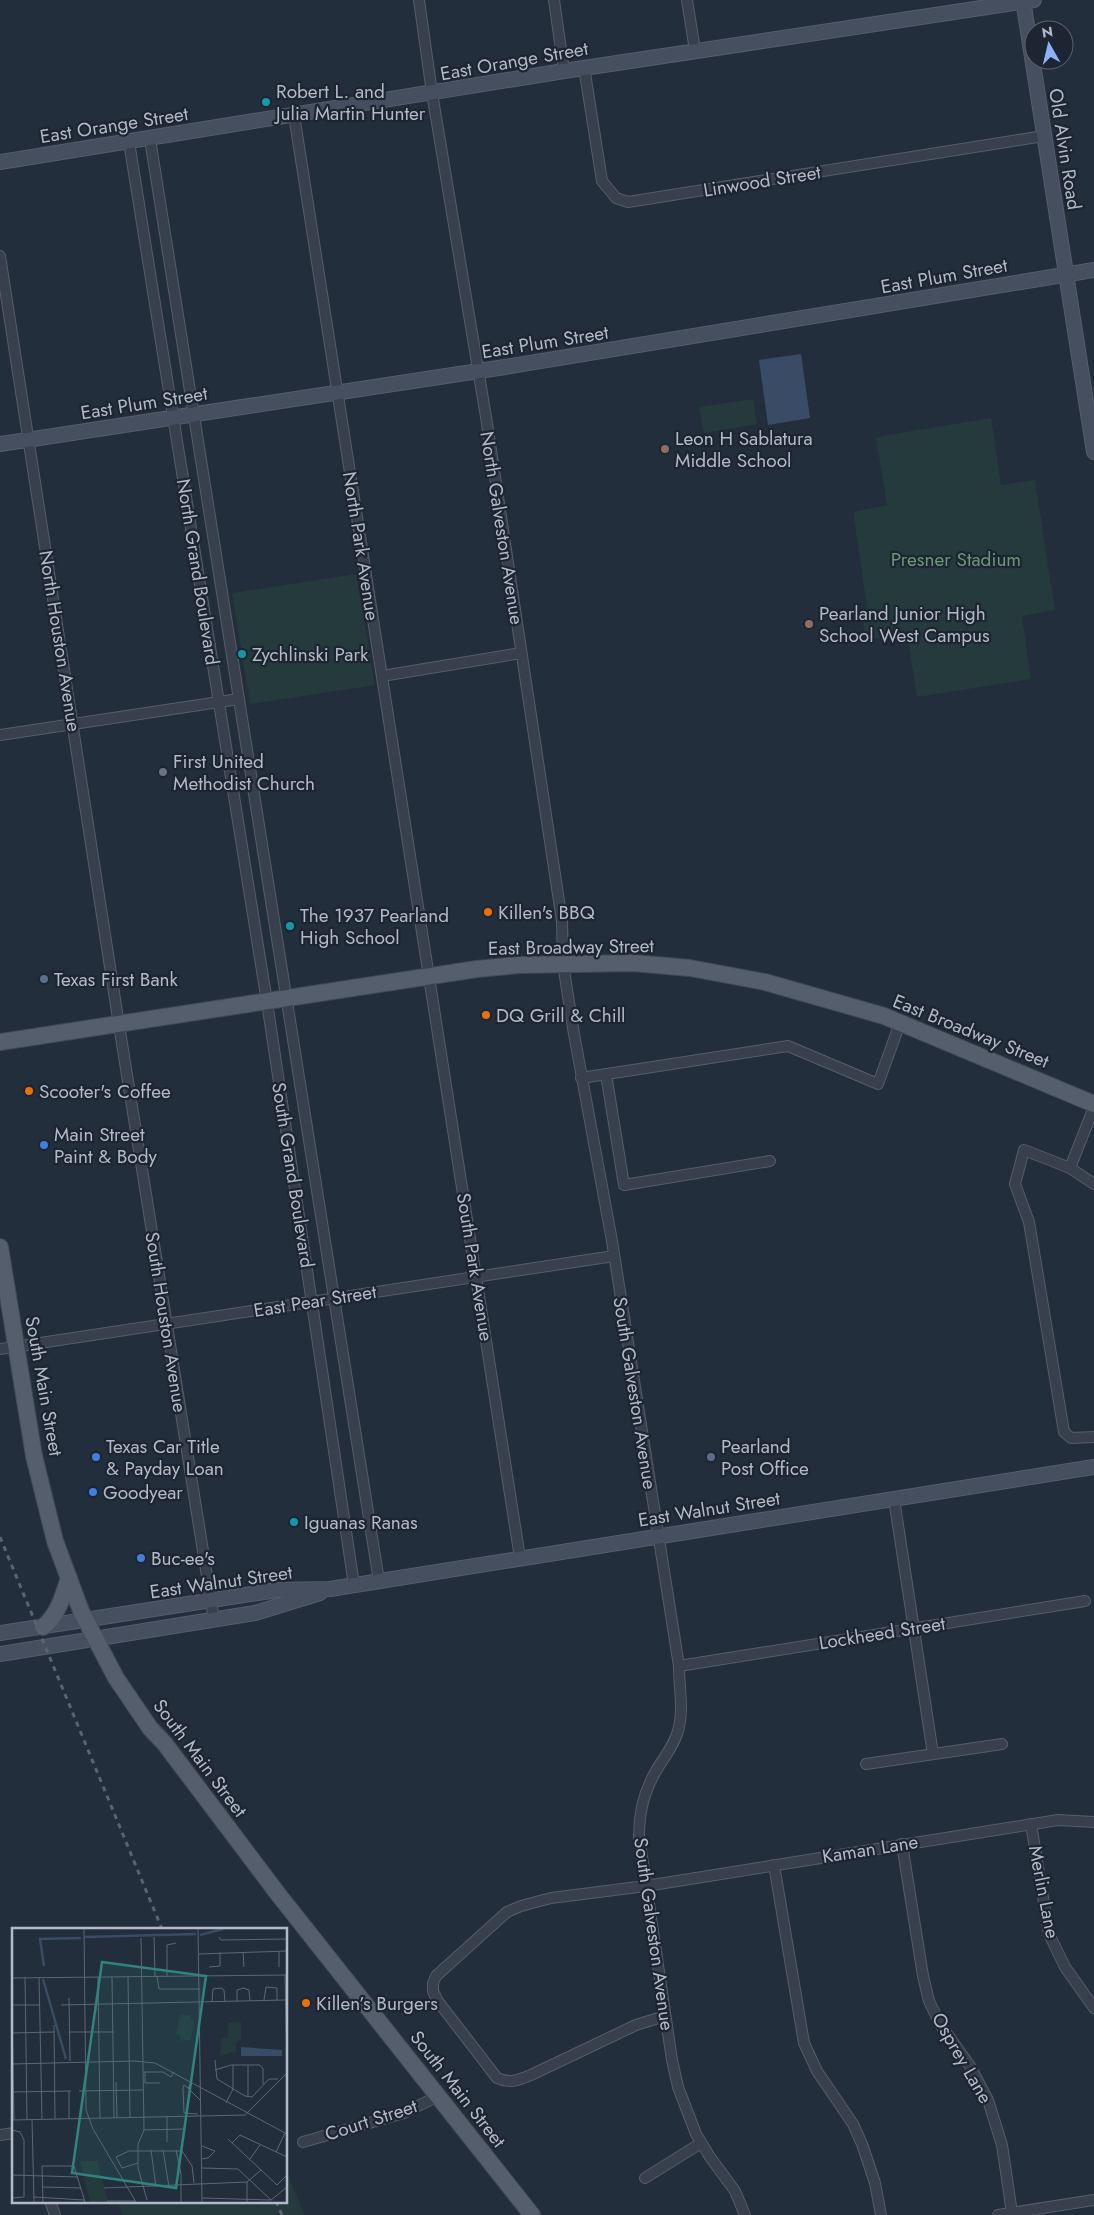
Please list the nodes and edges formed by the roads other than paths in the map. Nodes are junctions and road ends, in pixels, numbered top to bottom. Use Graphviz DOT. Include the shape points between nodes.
graph roads {
  1 [pos="419,0"];
  2 [pos="554,0"];
  3 [pos="687,0"];
  4 [pos="1027,1"];
  5 [pos="695,50"];
  6 [pos="584,67"];
  7 [pos="564,71"];
  8 [pos="432,93"];
  9 [pos="294,115"];
  10 [pos="1044,136"];
  11 [pos="150,138"];
  12 [pos="129,142"];
  13 [pos="0,162"];
  14 [pos="0,256"];
  15 [pos="1094,270"];
  16 [pos="1066,274"];
  17 [pos="477,372"];
  18 [pos="336,393"];
  19 [pos="194,414"];
  20 [pos="173,417"];
  21 [pos="28,439"];
  22 [pos="0,444"];
  23 [pos="1094,452"];
  24 [pos="522,653"];
  25 [pos="382,676"];
  26 [pos="239,699"];
  27 [pos="219,702"];
  28 [pos="73,724"];
  29 [pos="0,736"];
  30 [pos="563,964"];
  31 [pos="429,976"];
  32 [pos="287,999"];
  33 [pos="267,1002"];
  34 [pos="900,1023"];
  35 [pos="119,1025"];
  36 [pos="0,1042"];
  37 [pos="606,1074"];
  38 [pos="581,1078"];
  39 [pos="1094,1106"];
  40 [pos="770,1161"];
  41 [pos="1070,1168"];
  42 [pos="1094,1184"];
  43 [pos="0,1247"];
  44 [pos="614,1256"];
  45 [pos="476,1276"];
  46 [pos="334,1298"];
  47 [pos="312,1302"];
  48 [pos="166,1324"];
  49 [pos="8,1348"];
  50 [pos="1094,1437"];
  51 [pos="1094,1467"];
  52 [pos="894,1499"];
  53 [pos="658,1538"];
  54 [pos="520,1558"];
  55 [pos="69,1578"];
  56 [pos="380,1581"];
  57 [pos="354,1585"];
  58 [pos="330,1589"];
  59 [pos="211,1600"];
  60 [pos="1085,1601"];
  61 [pos="87,1620"];
  62 [pos="214,1620"];
  63 [pos="43,1626"];
  64 [pos="914,1628"];
  65 [pos="0,1633"];
  66 [pos="97,1639"];
  67 [pos="0,1654"];
  68 [pos="679,1666"];
  69 [pos="1002,1744"];
  70 [pos="933,1754"];
  71 [pos="866,1764"];
  72 [pos="1094,1822"];
  73 [pos="1031,1824"];
  74 [pos="902,1844"];
  75 [pos="774,1865"];
  76 [pos="646,1886"];
  77 [pos="1094,2008"];
  78 [pos="665,2016"];
  79 [pos="438,2096"];
  80 [pos="303,2142"];
  81 [pos="701,2143"];
  82 [pos="645,2178"];
  83 [pos="1094,2200"];
  84 [pos="50,2202"];
  85 [pos="1012,2213"];
  86 [pos="55,2215"];
  87 [pos="532,2215"];
  88 [pos="745,2215"];
  89 [pos="881,2215"];
  90 [pos="998,2215"];
  1 -- 8 [label="street, North Galveston Avenue"];
  2 -- 7 [label="street"];
  3 -- 5 [label="street"];
  4 -- 5 [label="street, East Orange Street"];
  4 -- 10 [label="street, Old Alvin Road"];
  5 -- 6 [label="street, East Orange Street"];
  6 -- 7 [label="street, East Orange Street"];
  6 -- 10 [label="street, Linwood Street" via="602,181 616,198 628,202"];
  7 -- 8 [label="street, East Orange Street"];
  8 -- 9 [label="street, East Orange Street"];
  8 -- 17 [label="street, North Galveston Avenue"];
  9 -- 11 [label="street, East Orange Street"];
  9 -- 18 [label="street, North Park Avenue"];
  10 -- 16 [label="street, Old Alvin Road"];
  11 -- 12 [label="street, East Orange Street"];
  11 -- 19 [label="street, North Grand Boulevard"];
  12 -- 13 [label="street, East Orange Street"];
  12 -- 20 [label="street, North Grand Boulevard"];
  14 -- 21 [label="street, North Houston Avenue"];
  15 -- 16 [label="street, East Plum Street"];
  16 -- 17 [label="street, East Plum Street"];
  16 -- 23 [label="street, Old Alvin Road"];
  17 -- 18 [label="street, East Plum Street"];
  17 -- 24 [label="street, North Galveston Avenue"];
  18 -- 19 [label="street, East Plum Street"];
  18 -- 25 [label="street, North Park Avenue"];
  19 -- 20 [label="street, East Plum Street"];
  19 -- 26 [label="street, North Grand Boulevard"];
  20 -- 21 [label="street, East Plum Street"];
  20 -- 27 [label="street, North Grand Boulevard"];
  21 -- 22 [label="street, East Plum Street"];
  21 -- 28 [label="street, North Houston Avenue"];
  24 -- 25 [label="street"];
  24 -- 30 [label="street, North Galveston Avenue" via="562,921"];
  25 -- 31 [label="street, North Park Avenue"];
  26 -- 27 [label="street"];
  26 -- 32 [label="street, North Grand Boulevard"];
  27 -- 28 [label="street"];
  27 -- 33 [label="street, North Grand Boulevard"];
  28 -- 29 [label="street"];
  28 -- 35 [label="street, North Houston Avenue"];
  30 -- 31 [label="main road, East Broadway Street" via="506,966"];
  30 -- 34 [label="main road, East Broadway Street" via="633,963 690,968 806,994"];
  30 -- 38 [label="street, South Galveston Avenue"];
  31 -- 32 [label="main road, East Broadway Street"];
  31 -- 45 [label="street, South Park Avenue"];
  32 -- 33 [label="main road, East Broadway Street"];
  32 -- 46 [label="street, South Grand Boulevard"];
  33 -- 35 [label="main road, East Broadway Street"];
  33 -- 47 [label="street, South Grand Boulevard"];
  34 -- 37 [label="street" via="878,1084 788,1046"];
  34 -- 39 [label="main road, East Broadway Street"];
  35 -- 36 [label="main road, East Broadway Street"];
  35 -- 48 [label="street, South Houston Avenue"];
  37 -- 38 [label="street"];
  37 -- 40 [label="street" via="624,1185"];
  38 -- 44 [label="street, South Galveston Avenue"];
  39 -- 41 [label="street"];
  41 -- 42 [label="street"];
  41 -- 50 [label="street" via="1024,1150 1016,1184 1029,1222 1064,1432 1071,1438"];
  43 -- 49 [label="main road, South Main Street"];
  44 -- 45 [label="street, East Pear Street"];
  44 -- 53 [label="street, South Galveston Avenue"];
  45 -- 46 [label="street, East Pear Street"];
  45 -- 54 [label="street, South Park Avenue"];
  46 -- 47 [label="street, East Pear Street"];
  46 -- 56 [label="street, South Grand Boulevard"];
  47 -- 48 [label="street, East Pear Street"];
  47 -- 57 [label="street, South Grand Boulevard"];
  48 -- 49 [label="street, East Pear Street"];
  48 -- 59 [label="street, South Houston Avenue"];
  49 -- 55 [label="main road, South Main Street" via="55,1541"];
  51 -- 52 [label="street, East Walnut Street"];
  52 -- 53 [label="street, East Walnut Street"];
  52 -- 64 [label="street"];
  53 -- 54 [label="street, East Walnut Street"];
  53 -- 68 [label="street, South Galveston Avenue"];
  54 -- 56 [label="street, East Walnut Street"];
  55 -- 61 [label="main road, South Main Street"];
  55 -- 63 [label="main road" via="58,1610"];
  56 -- 57 [label="street, East Walnut Street"];
  57 -- 58 [label="street, East Walnut Street"];
  58 -- 59 [label="street, East Walnut Street" via="277,1590"];
  58 -- 62 [label="street, East Walnut Street" via="255,1613"];
  59 -- 61 [label="street, East Walnut Street"];
  59 -- 62 [label="street, South Houston Avenue"];
  60 -- 64 [label="street, Lockheed Street"];
  61 -- 63 [label="street, East Walnut Street"];
  61 -- 66 [label="main road, South Main Street"];
  62 -- 66 [label="street, East Walnut Street"];
  63 -- 65 [label="street, East Walnut Street"];
  64 -- 68 [label="street, Lockheed Street"];
  64 -- 70 [label="street"];
  66 -- 67 [label="street, East Walnut Street"];
  66 -- 79 [label="main road, South Main Street" via="116,1678 150,1728"];
  68 -- 76 [label="street, South Galveston Avenue" via="681,1705 678,1732 650,1782 641,1808 639,1836"];
  69 -- 70 [label="street"];
  70 -- 71 [label="street"];
  72 -- 73 [label="street, Kaman Lane" via="1071,1820"];
  73 -- 74 [label="street, Kaman Lane"];
  73 -- 77 [label="street, Merlin Lane" via="1051,1939 1065,1967"];
  74 -- 75 [label="street, Kaman Lane"];
  74 -- 85 [label="street, Osprey Lane" via="929,2001 988,2100 1002,2145"];
  75 -- 76 [label="street, Kaman Lane"];
  75 -- 89 [label="street" via="804,2043 817,2071 853,2124 862,2144"];
  76 -- 78 [label="street, South Galveston Avenue"];
  76 -- 78 [label="street, Kaman Lane" via="552,1898 507,1912 436,1976 433,1991 497,2078 507,2082 531,2075 636,2025"];
  78 -- 81 [label="street, South Galveston Avenue" via="678,2087"];
  79 -- 80 [label="street, Court Street" via="404,2113"];
  79 -- 87 [label="main road, South Main Street"];
  81 -- 82 [label="street"];
  81 -- 88 [label="street, South Galveston Avenue" via="731,2185"];
  83 -- 85 [label="street"];
  84 -- 86 [label="street"];
  85 -- 90 [label="street"];
}
